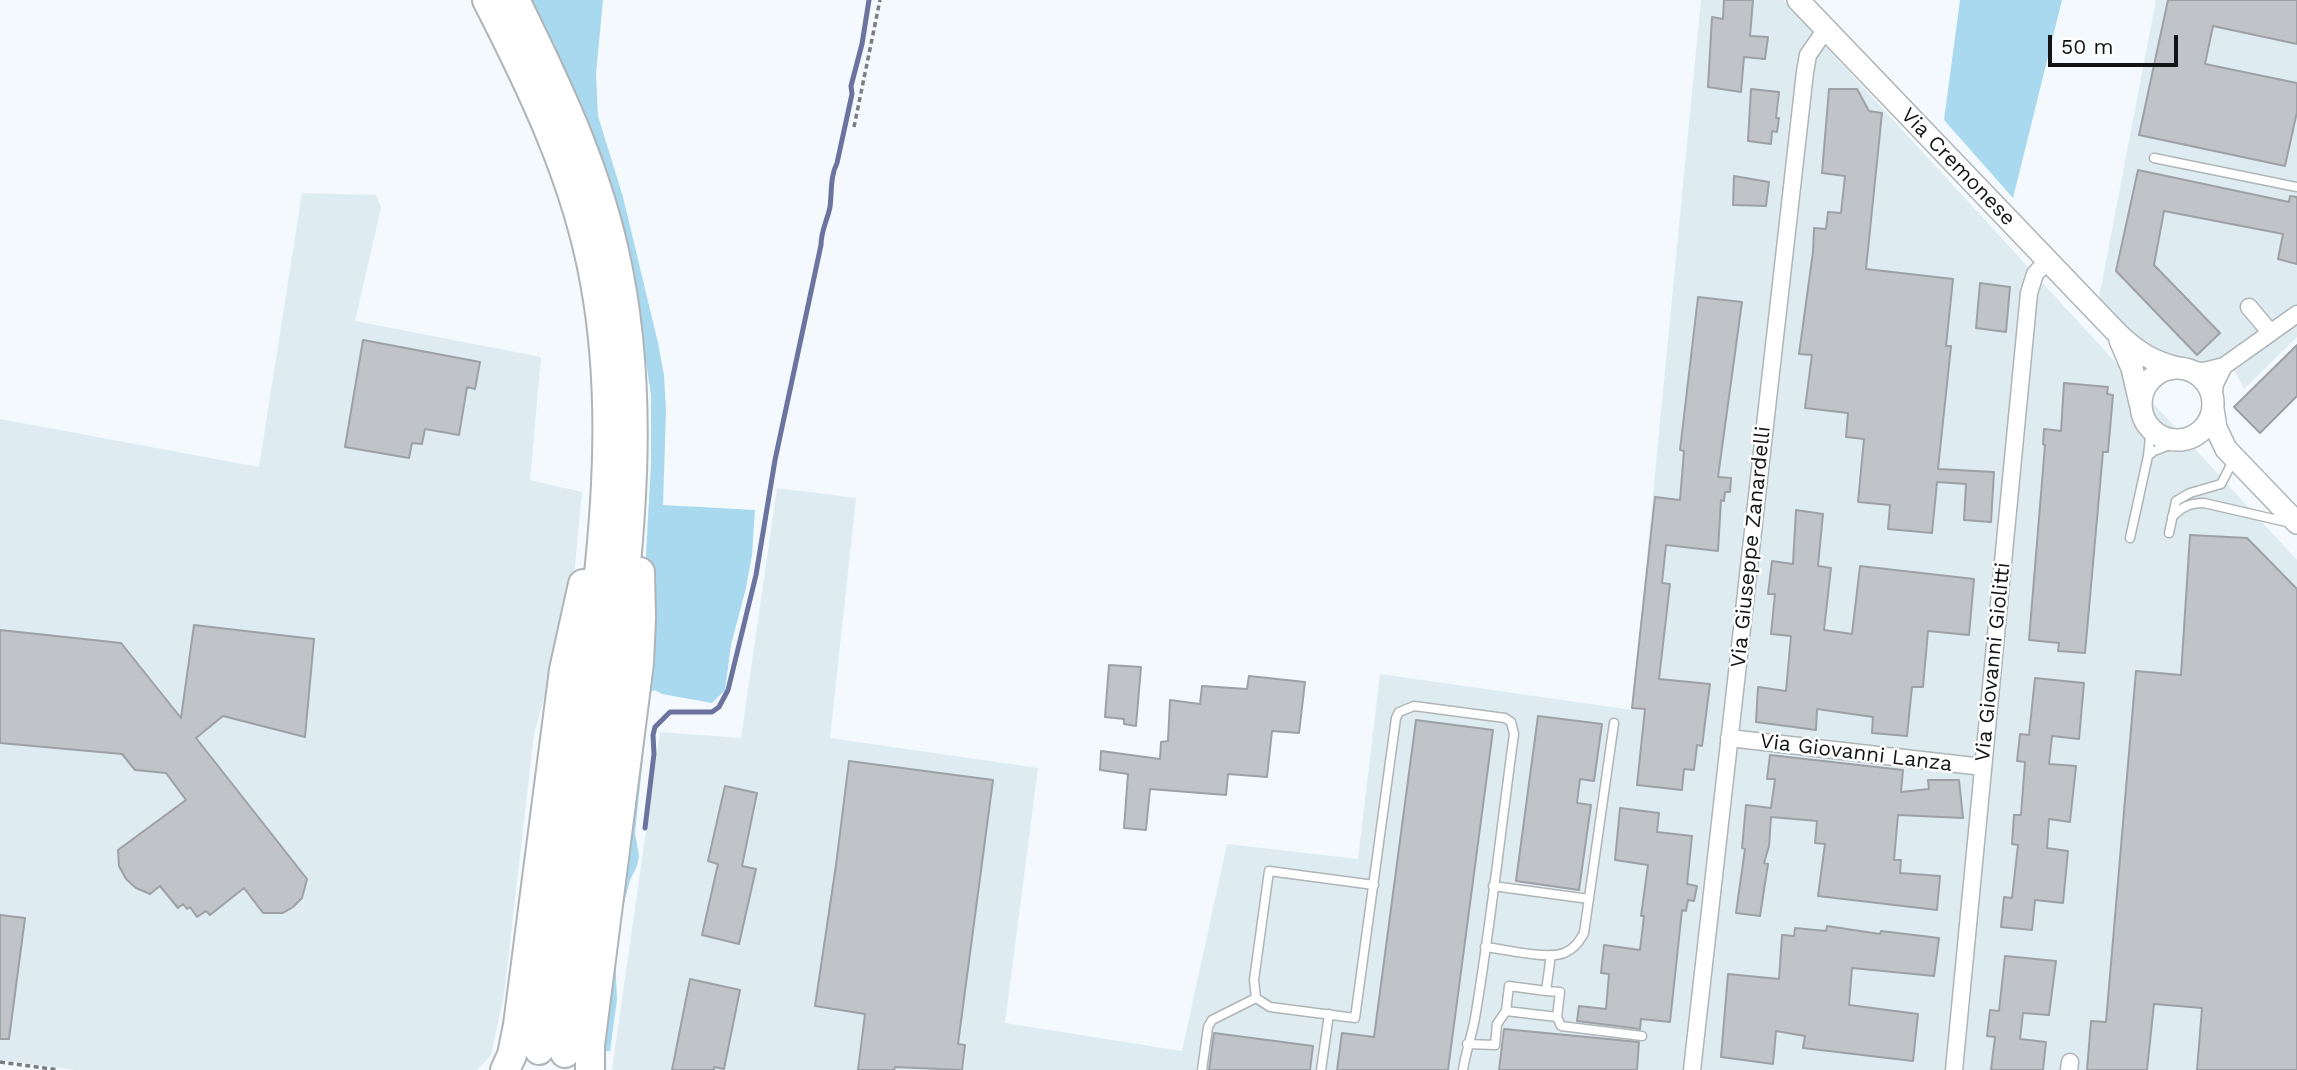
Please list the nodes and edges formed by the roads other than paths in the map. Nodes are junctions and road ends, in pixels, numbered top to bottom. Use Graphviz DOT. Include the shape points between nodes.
graph roads {
  1 [pos="487,0"];
  2 [pos="514,0"];
  3 [pos="1798,0"];
  4 [pos="1826,29"];
  5 [pos="2154,158"];
  6 [pos="2297,187"];
  7 [pos="2048,260"];
  8 [pos="598,299"];
  9 [pos="2249,307"];
  10 [pos="2297,314"];
  11 [pos="2270,332"];
  12 [pos="2119,335"];
  13 [pos="629,337"];
  14 [pos="2224,366"];
  15 [pos="2184,369"];
  16 [pos="2213,403"];
  17 [pos="2140,405"];
  18 [pos="2148,427"];
  19 [pos="2180,440"];
  20 [pos="2230,454"];
  21 [pos="2148,456"];
  22 [pos="2172,517"];
  23 [pos="2297,523"];
  24 [pos="2169,533"];
  25 [pos="2130,538"];
  26 [pos="1614,723"];
  27 [pos="1729,738"];
  28 [pos="1983,767"];
  29 [pos="1374,885"];
  30 [pos="1493,886"];
  31 [pos="1589,899"];
  32 [pos="1485,947"];
  33 [pos="1551,955"];
  34 [pos="1546,991"];
  35 [pos="1256,998"];
  36 [pos="1506,1011"];
  37 [pos="1329,1014"];
  38 [pos="1557,1017"];
  39 [pos="1642,1036"];
  40 [pos="1466,1044"];
  41 [pos="505,1070"];
  42 [pos="590,1070"];
  43 [pos="1202,1070"];
  44 [pos="1321,1070"];
  45 [pos="1463,1070"];
  46 [pos="1692,1070"];
  47 [pos="1954,1070"];
  1 -- 8 [label="highway" via="559,154 582,225"];
  2 -- 13 [label="highway" via="591,170 614,251"];
  3 -- 4 [label="main road, Via Cremonese"];
  4 -- 7 [label="main road, Via Cremonese"];
  4 -- 27 [label="street, Via Giuseppe Zanardelli" via="1808,55 1805,72"];
  5 -- 6 [label="lane"];
  7 -- 12 [label="main road, Via Cremonese"];
  7 -- 28 [label="street, Via Giovanni Giolitti" via="2035,274 2029,293"];
  8 -- 13 [label="highway" via="608,392 604,519 552,1051 616,657 631,511 634,417"];
  8 -- 41 [label="highway" via="599,440 594,519 564,670 518,1025"];
  9 -- 11 [label="street"];
  10 -- 11 [label="street"];
  11 -- 14 [label="street"];
  12 -- 15 [label="main road" via="2139,354"];
  12 -- 17 [label="main road"];
  13 -- 42 [label="highway" via="644,414 640,648"];
  14 -- 15 [label="street"];
  14 -- 16 [label="street"];
  15 -- 16 [label="main road" via="2201,376"];
  15 -- 17 [label="main road" via="2166,369 2147,382"];
  16 -- 19 [label="main road" via="2202,430"];
  16 -- 20 [label="main road" via="2216,428"];
  17 -- 18 [label="main road"];
  18 -- 19 [label="main road" via="2168,440"];
  18 -- 21 [label="lane"];
  19 -- 20 [label="main road" via="2205,443"];
  19 -- 21 [label="lane"];
  20 -- 22 [label="lane" via="2221,484 2176,501"];
  20 -- 23 [label="main road"];
  21 -- 25 [label="lane"];
  22 -- 23 [label="lane" via="2192,503 2204,503"];
  22 -- 24 [label="lane"];
  26 -- 31 [label="lane"];
  27 -- 28 [label="street, Via Giovanni Lanza"];
  27 -- 46 [label="street, Via Giuseppe Zanardelli"];
  28 -- 47 [label="street, Via Giovanni Giolitti"];
  29 -- 30 [label="lane" via="1396,718 1415,706 1505,719 1514,727"];
  29 -- 35 [label="lane" via="1269,872 1254,979"];
  29 -- 37 [label="lane" via="1355,1018"];
  30 -- 31 [label="lane"];
  30 -- 32 [label="lane"];
  31 -- 33 [label="lane" via="1584,933 1576,945"];
  32 -- 33 [label="lane"];
  32 -- 40 [label="lane"];
  33 -- 34 [label="lane"];
  34 -- 36 [label="lane" via="1509,986"];
  34 -- 38 [label="lane" via="1560,992"];
  35 -- 37 [label="lane" via="1270,1007"];
  35 -- 43 [label="lane" via="1212,1020"];
  36 -- 38 [label="lane"];
  36 -- 40 [label="lane" via="1497,1024 1495,1045"];
  37 -- 44 [label="lane"];
  38 -- 39 [label="lane" via="1561,1026"];
  40 -- 45 [label="lane"];
}
